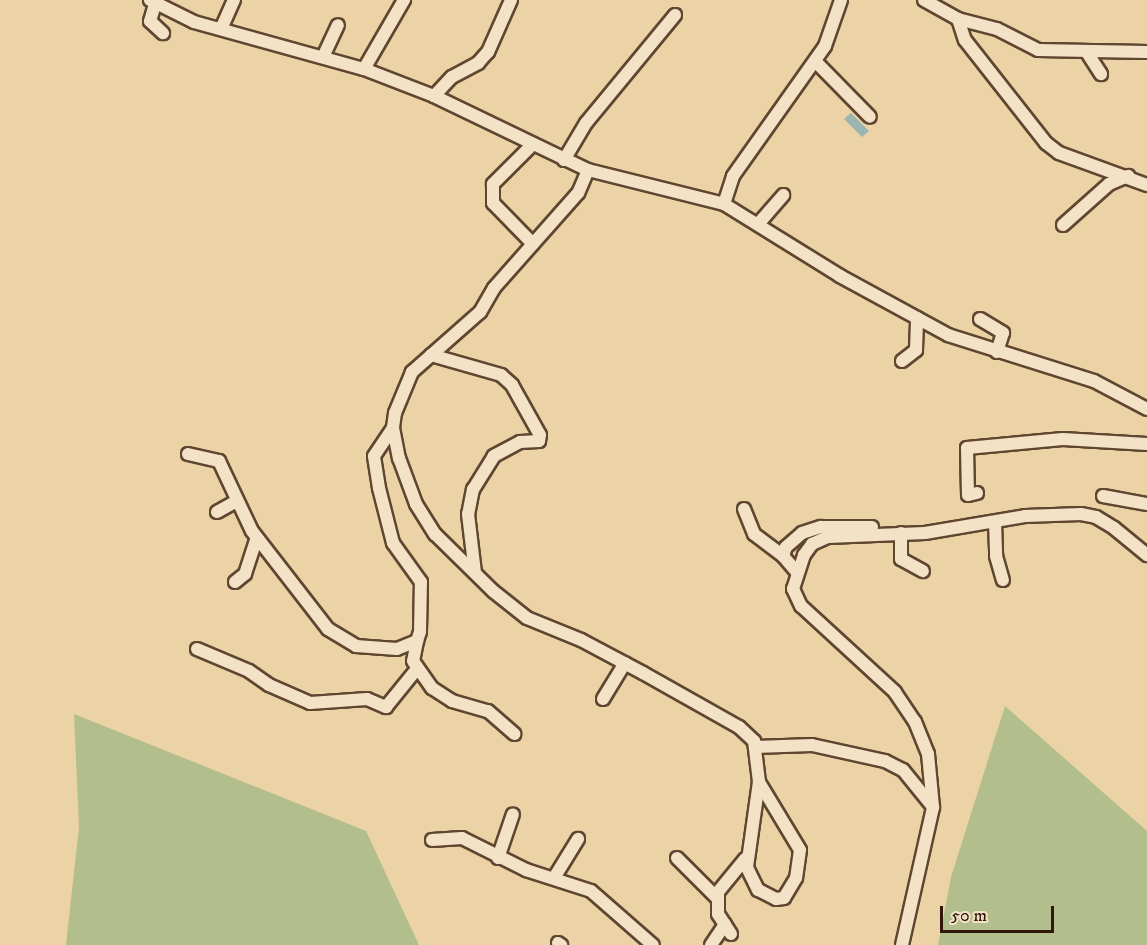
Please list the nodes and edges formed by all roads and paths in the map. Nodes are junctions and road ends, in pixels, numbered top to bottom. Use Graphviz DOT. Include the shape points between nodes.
graph roads {
  1 [pos="234,0"];
  2 [pos="404,0"];
  3 [pos="511,0"];
  4 [pos="841,0"];
  5 [pos="924,0"];
  6 [pos="159,3"];
  7 [pos="675,15"];
  8 [pos="958,19"];
  9 [pos="338,25"];
  10 [pos="221,29"];
  11 [pos="163,33"];
  12 [pos="1147,52"];
  13 [pos="1088,54"];
  14 [pos="323,57"];
  15 [pos="815,61"];
  16 [pos="364,69"];
  17 [pos="1101,74"];
  18 [pos="434,96"];
  19 [pos="870,117"];
  20 [pos="533,144"];
  21 [pos="564,160"];
  22 [pos="588,170"];
  23 [pos="1128,176"];
  24 [pos="1147,185"];
  25 [pos="783,195"];
  26 [pos="724,204"];
  27 [pos="759,223"];
  28 [pos="1063,225"];
  29 [pos="533,244"];
  30 [pos="917,318"];
  31 [pos="980,319"];
  32 [pos="997,352"];
  33 [pos="432,355"];
  34 [pos="902,361"];
  35 [pos="1147,409"];
  36 [pos="393,428"];
  37 [pos="1147,444"];
  38 [pos="188,454"];
  39 [pos="977,493"];
  40 [pos="1103,496"];
  41 [pos="235,502"];
  42 [pos="1147,504"];
  43 [pos="744,509"];
  44 [pos="217,512"];
  45 [pos="995,522"];
  46 [pos="901,533"];
  47 [pos="925,533"];
  48 [pos="257,538"];
  49 [pos="1147,555"];
  50 [pos="783,556"];
  51 [pos="796,571"];
  52 [pos="923,571"];
  53 [pos="475,573"];
  54 [pos="1003,580"];
  55 [pos="235,582"];
  56 [pos="417,641"];
  57 [pos="196,649"];
  58 [pos="624,663"];
  59 [pos="416,670"];
  60 [pos="603,699"];
  61 [pos="514,734"];
  62 [pos="755,747"];
  63 [pos="759,782"];
  64 [pos="933,807"];
  65 [pos="513,814"];
  66 [pos="578,839"];
  67 [pos="432,840"];
  68 [pos="498,858"];
  69 [pos="677,858"];
  70 [pos="745,859"];
  71 [pos="554,878"];
  72 [pos="717,898"];
  73 [pos="653,945"];
  74 [pos="711,945"];
  75 [pos="902,945"];
  1 -- 10 [label="street"];
  2 -- 16 [label="street"];
  3 -- 18 [label="street" via="488,52 478,63 452,77"];
  4 -- 15 [label="street"];
  5 -- 8 [label="street"];
  6 -- 10 [label="street"];
  6 -- 11 [label="street" via="150,21"];
  7 -- 21 [label="street" via="586,123"];
  8 -- 13 [label="street" via="997,29 1038,50"];
  8 -- 23 [label="street" via="965,40 1046,143 1059,153"];
  9 -- 14 [label="street"];
  10 -- 14 [label="street"];
  12 -- 13 [label="street"];
  13 -- 17 [label="street"];
  14 -- 16 [label="street"];
  15 -- 19 [label="street"];
  15 -- 26 [label="street" via="739,168"];
  16 -- 18 [label="street"];
  18 -- 20 [label="street"];
  20 -- 21 [label="street"];
  20 -- 29 [label="street" via="493,184 494,203"];
  21 -- 22 [label="street"];
  22 -- 26 [label="street"];
  22 -- 29 [label="street" via="578,193"];
  23 -- 24 [label="street"];
  23 -- 28 [label="street" via="1109,184"];
  25 -- 27 [label="street"];
  26 -- 27 [label="street"];
  27 -- 30 [label="street" via="840,276"];
  29 -- 33 [label="street" via="494,288 480,312"];
  30 -- 32 [label="street" via="948,335"];
  30 -- 34 [label="street" via="916,350"];
  31 -- 32 [label="street" via="1003,333"];
  32 -- 35 [label="street" via="1094,381"];
  33 -- 36 [label="street" via="412,372 400,393"];
  33 -- 53 [label="street" via="501,375 512,385 540,435 539,441 520,442 494,456 473,489 468,514"];
  36 -- 53 [label="street" via="416,504 452,554"];
  36 -- 56 [label="street" via="374,456 393,543 421,582"];
  37 -- 39 [label="street" via="1063,439 967,448 968,495"];
  38 -- 41 [label="street" via="219,461"];
  40 -- 42 [label="street"];
  41 -- 44 [label="street"];
  41 -- 48 [label="street"];
  43 -- 50 [label="street" via="754,534"];
  45 -- 47 [label="street"];
  45 -- 49 [label="street" via="1053,514 1096,517"];
  45 -- 54 [label="street" via="996,556"];
  46 -- 47 [label="street"];
  46 -- 51 [label="street" via="828,537 812,543"];
  46 -- 52 [label="street" via="901,559"];
  47 -- 50 [label="street" via="918,524 815,528 786,547"];
  48 -- 55 [label="street" via="245,574"];
  48 -- 56 [label="street" via="328,629 343,641 397,649"];
  50 -- 51 [label="street"];
  51 -- 64 [label="street" via="793,589 801,606 896,692 915,722 928,754"];
  53 -- 58 [label="street" via="527,618"];
  56 -- 59 [label="street" via="413,661"];
  57 -- 59 [label="street" via="310,703 367,699 386,707"];
  58 -- 60 [label="street"];
  58 -- 62 [label="street" via="739,727"];
  59 -- 61 [label="street" via="452,701 488,711"];
  62 -- 63 [label="street"];
  62 -- 64 [label="street" via="812,745 885,761 903,770"];
  63 -- 70 [label="street"];
  63 -- 70 [label="street" via="800,850 800,863 790,891 776,899 758,890"];
  64 -- 75 [label="street"];
  65 -- 68 [label="street"];
  66 -- 71 [label="street"];
  67 -- 68 [label="street" via="462,838"];
  68 -- 71 [label="street"];
  69 -- 72 [label="street"];
  70 -- 72 [label="street" via="723,883"];
  71 -- 73 [label="street" via="591,891"];
  72 -- 74 [label="street" via="718,914 728,929"];
}
